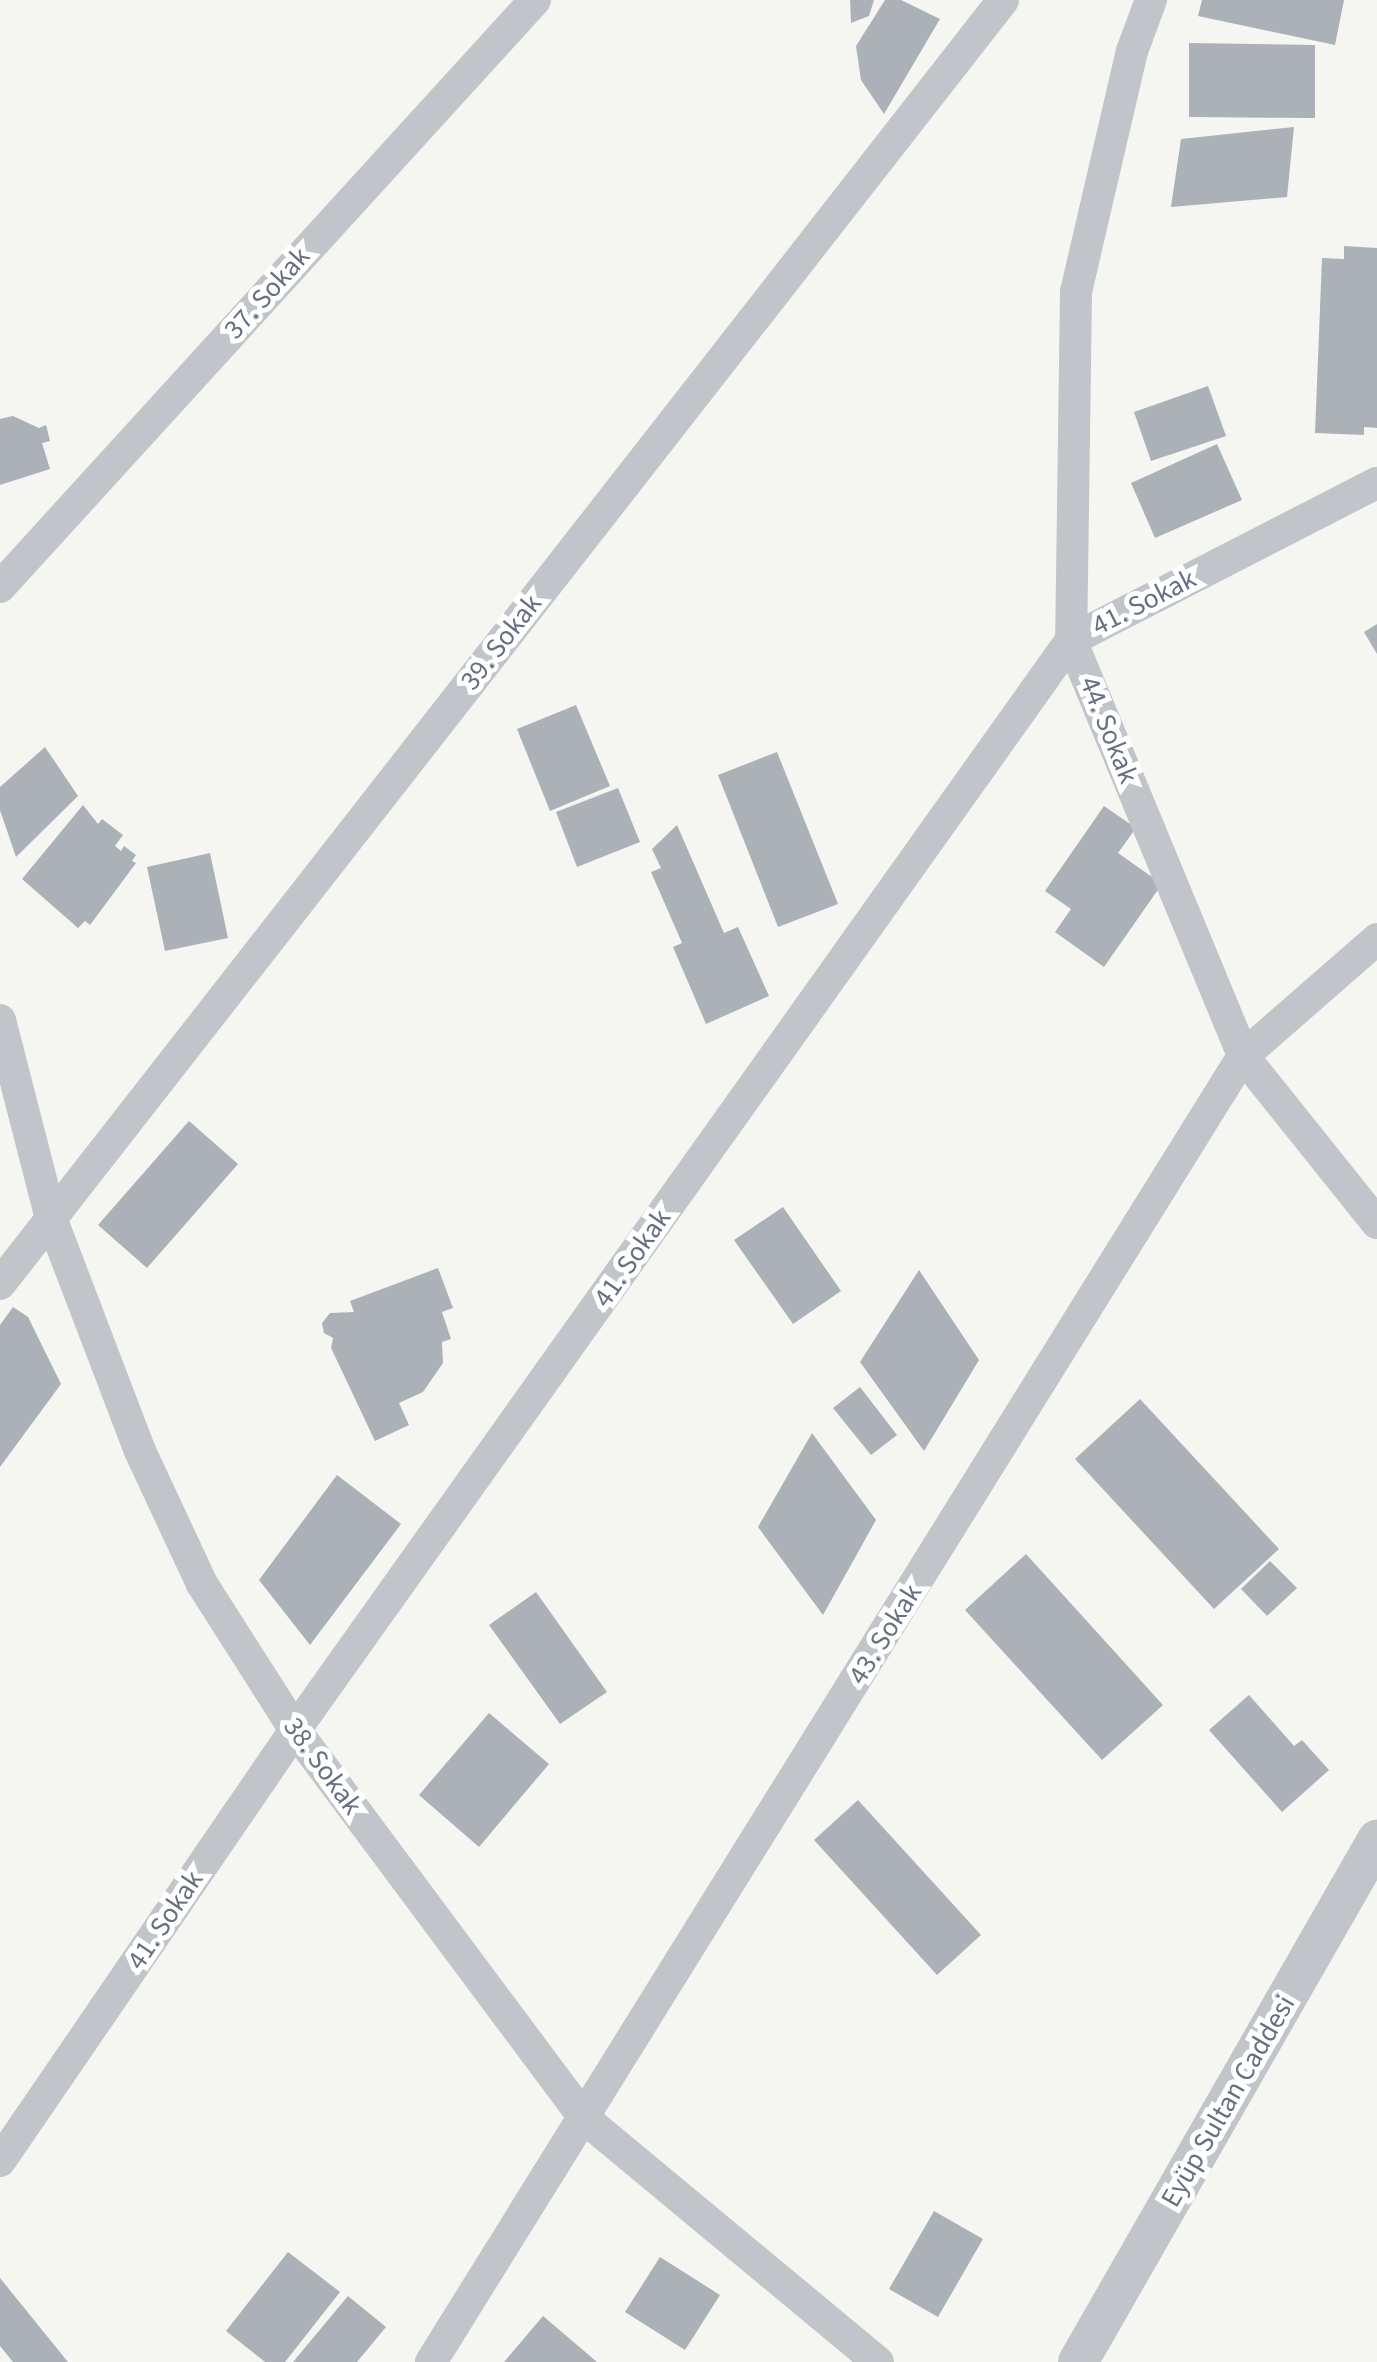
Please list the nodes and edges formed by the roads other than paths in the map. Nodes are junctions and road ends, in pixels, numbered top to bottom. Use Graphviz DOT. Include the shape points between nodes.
graph roads {
  1 [pos="535,0"];
  2 [pos="1003,0"];
  3 [pos="1151,0"];
  4 [pos="1377,482"];
  5 [pos="0,586"];
  6 [pos="1072,640"];
  7 [pos="1377,939"];
  8 [pos="0,1020"];
  9 [pos="1244,1056"];
  10 [pos="51,1218"];
  11 [pos="1377,1223"];
  12 [pos="0,1284"];
  13 [pos="295,1730"];
  14 [pos="1377,1840"];
  15 [pos="584,2118"];
  16 [pos="0,2161"];
  17 [pos="432,2362"];
  18 [pos="878,2362"];
  19 [pos="1078,2362"];
  1 -- 5 [label="street, 37. Sokak"];
  2 -- 10 [label="street, 39. Sokak"];
  3 -- 6 [label="street, 44. Sokak" via="1132,52 1076,292"];
  4 -- 6 [label="street, 41. Sokak"];
  6 -- 9 [label="street, 44. Sokak"];
  6 -- 13 [label="street, 41. Sokak"];
  7 -- 9 [label="street, 43. Sokak"];
  8 -- 10 [label="street, 38. Sokak"];
  9 -- 11 [label="street, 44. Sokak"];
  9 -- 15 [label="street, 43. Sokak"];
  10 -- 12 [label="street, 39. Sokak"];
  10 -- 13 [label="street, 38. Sokak" via="140,1452 202,1584"];
  13 -- 15 [label="street, 38. Sokak"];
  13 -- 16 [label="street, 41. Sokak"];
  14 -- 19 [label="street, Eyüp Sultan Caddesi"];
  15 -- 17 [label="street, 43. Sokak"];
  15 -- 18 [label="street, 38. Sokak"];
}
